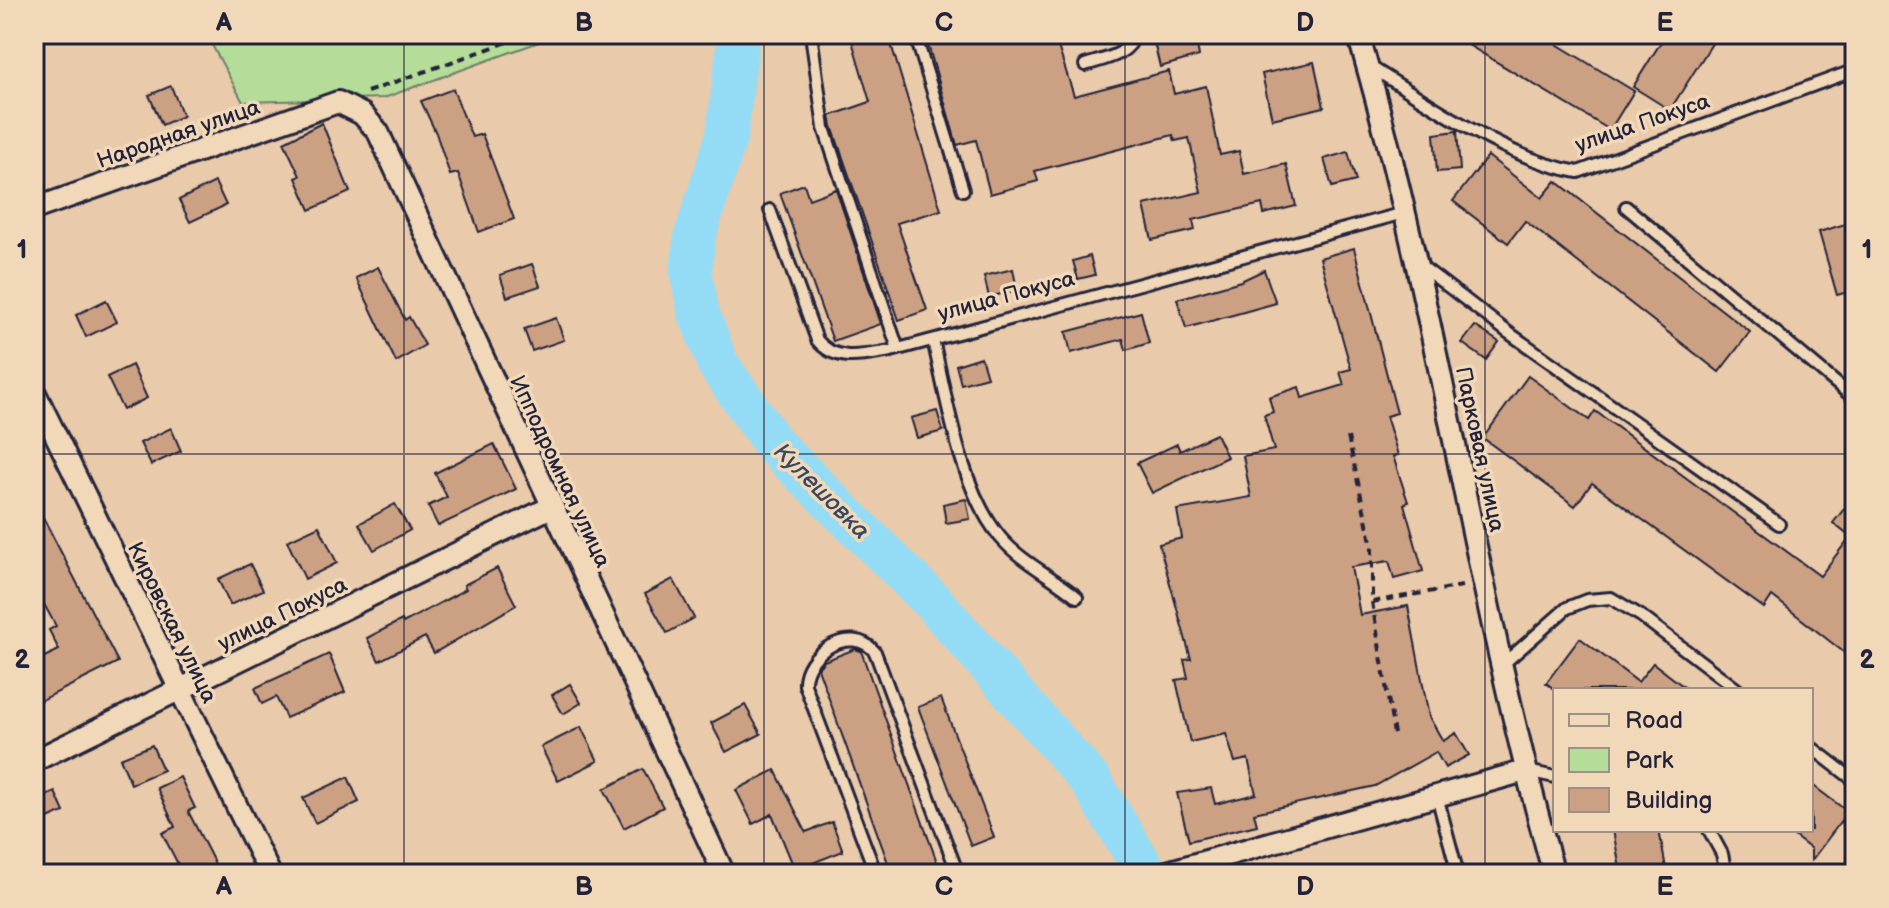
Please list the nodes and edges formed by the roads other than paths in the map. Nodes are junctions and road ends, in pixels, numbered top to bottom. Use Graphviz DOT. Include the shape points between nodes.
graph roads {
  1 [pos="811,34"];
  2 [pos="915,34"];
  3 [pos="1135,34"];
  4 [pos="1358,34"];
  5 [pos="1085,65"];
  6 [pos="1367,65"];
  7 [pos="1855,70"];
  8 [pos="338,102"];
  9 [pos="963,190"];
  10 [pos="1626,207"];
  11 [pos="34,209"];
  12 [pos="770,210"];
  13 [pos="1404,213"];
  14 [pos="1418,264"];
  15 [pos="933,340"];
  16 [pos="898,349"];
  17 [pos="34,391"];
  18 [pos="1855,399"];
  19 [pos="551,507"];
  20 [pos="1779,524"];
  21 [pos="1077,597"];
  22 [pos="1502,665"];
  23 [pos="1735,688"];
  24 [pos="180,690"];
  25 [pos="1813,749"];
  26 [pos="34,761"];
  27 [pos="1525,771"];
  28 [pos="1553,777"];
  29 [pos="1855,781"];
  30 [pos="1437,796"];
  31 [pos="1710,832"];
  32 [pos="270,874"];
  33 [pos="724,874"];
  34 [pos="876,874"];
  35 [pos="958,874"];
  36 [pos="1160,874"];
  37 [pos="1458,874"];
  38 [pos="1554,874"];
  39 [pos="1726,874"];
  1 -- 16 [label="lane" via="824,128"];
  2 -- 9 [label="lane"];
  3 -- 5 [label="lane" via="1122,52"];
  4 -- 6 [label="street, Парковая улица"];
  6 -- 7 [label="lane, улица Покуса" via="1462,124 1549,167 1578,172"];
  6 -- 13 [label="street, Парковая улица"];
  8 -- 11 [label="street, Народная улица"];
  8 -- 19 [label="street, Ипподромная улица" via="362,114 378,132"];
  10 -- 18 [label="lane"];
  12 -- 16 [label="lane, улица Покуса" via="817,340 826,351 847,357"];
  13 -- 14 [label="street, Парковая улица"];
  13 -- 15 [label="lane, улица Покуса"];
  14 -- 20 [label="lane"];
  14 -- 22 [label="street, Парковая улица"];
  15 -- 16 [label="lane, улица Покуса"];
  15 -- 21 [label="lane" via="968,474 985,517 1001,539"];
  17 -- 24 [label="street, Кировская улица"];
  19 -- 24 [label="street, улица Покуса"];
  19 -- 33 [label="street, Ипподромная улица"];
  22 -- 23 [label="lane" via="1567,608 1611,598"];
  22 -- 27 [label="street, Парковая улица"];
  24 -- 26 [label="street, улица Покуса"];
  24 -- 32 [label="street, Кировская улица"];
  25 -- 29 [label="lane"];
  27 -- 28 [label="lane"];
  27 -- 30 [label="street"];
  27 -- 38 [label="street, Парковая улица"];
  30 -- 36 [label="street"];
  30 -- 37 [label="lane"];
  31 -- 39 [label="lane"];
  34 -- 35 [label="lane" via="805,685 804,672 811,660 838,643 857,642 875,652"];
}
